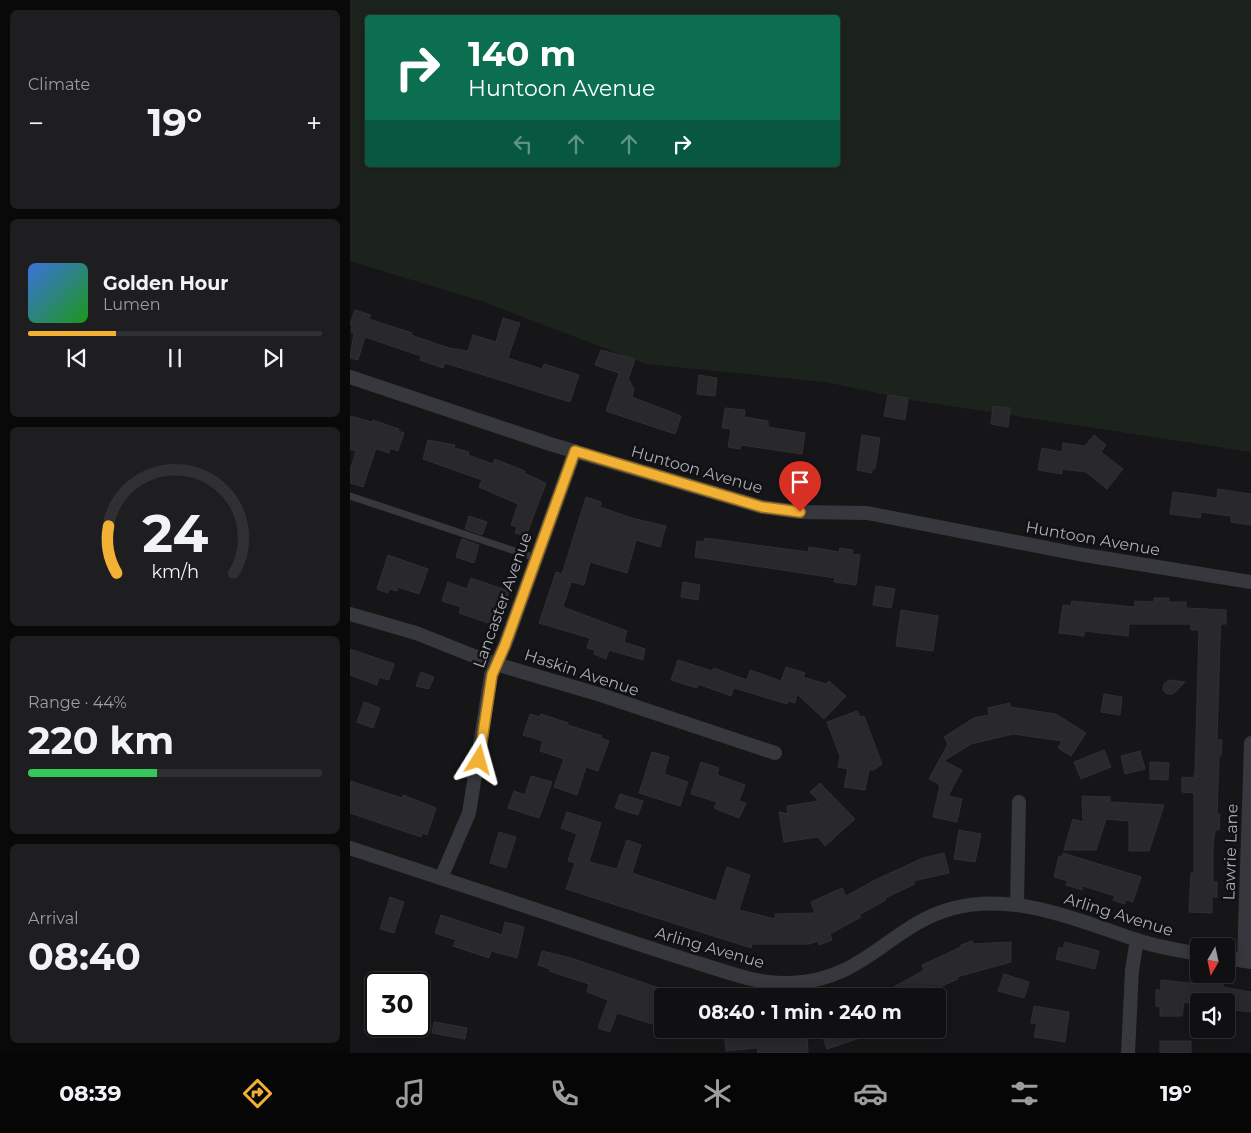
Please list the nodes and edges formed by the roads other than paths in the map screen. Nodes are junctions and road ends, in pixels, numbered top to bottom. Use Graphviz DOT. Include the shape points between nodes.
graph roads {
  1 [pos="350,377"];
  2 [pos="575,451"];
  3 [pos="350,496"];
  4 [pos="536,558"];
  5 [pos="1251,582"];
  6 [pos="350,614"];
  7 [pos="497,664"];
  8 [pos="1251,743"];
  9 [pos="775,754"];
  10 [pos="1019,802"];
  11 [pos="350,848"];
  12 [pos="441,878"];
  13 [pos="1018,905"];
  14 [pos="1137,940"];
  15 [pos="1190,952"];
  16 [pos="1247,962"];
  17 [pos="1128,1053"];
  1 -- 2 [label="street, Huntoon Avenue"];
  2 -- 4 [label="street, Lancaster Avenue"];
  2 -- 5 [label="street, Huntoon Avenue" via="780,510 867,513 1078,554"];
  3 -- 4 [label="lane"];
  4 -- 7 [label="street, Lancaster Avenue"];
  6 -- 7 [label="street, Haskin Avenue" via="416,633"];
  7 -- 9 [label="street, Haskin Avenue" via="601,695"];
  7 -- 12 [label="street, Lancaster Avenue" via="492,675 468,813"];
  8 -- 16 [label="street, Lawrie Lane"];
  10 -- 13 [label="street"];
  11 -- 12 [label="street, Arling Avenue"];
  12 -- 13 [label="street, Arling Avenue" via="658,951 766,982 807,982 841,973 857,966 929,917 954,908 971,904"];
  13 -- 14 [label="street, Arling Avenue" via="1038,908"];
  14 -- 15 [label="street, Arling Avenue"];
  14 -- 17 [label="street" via="1132,970"];
}
